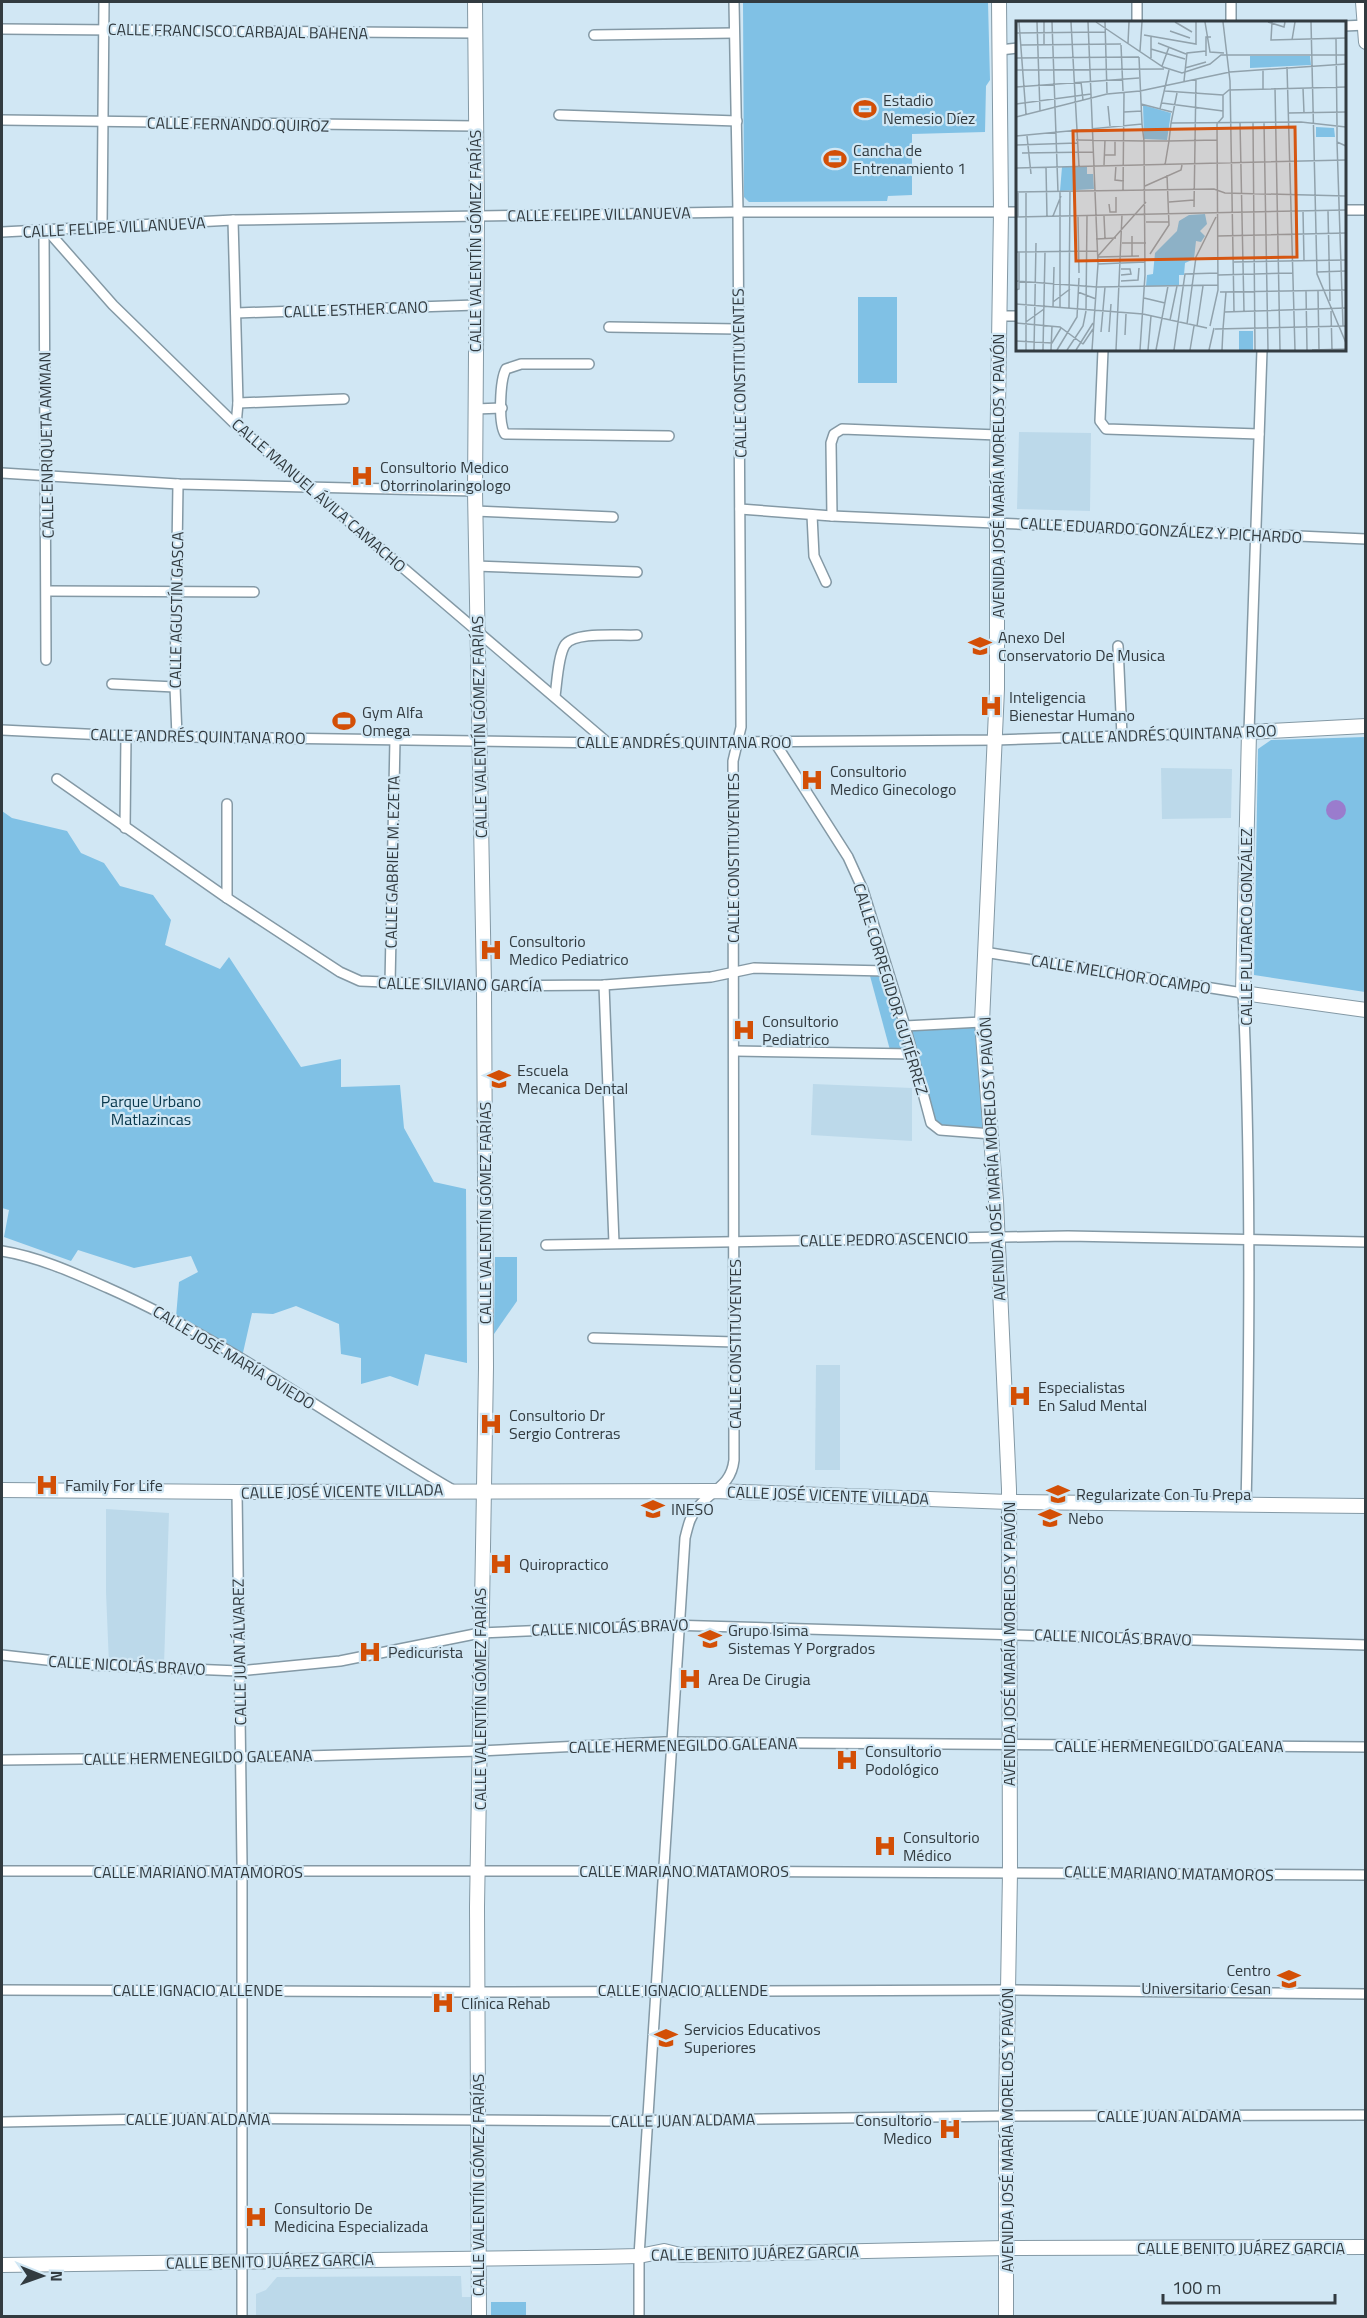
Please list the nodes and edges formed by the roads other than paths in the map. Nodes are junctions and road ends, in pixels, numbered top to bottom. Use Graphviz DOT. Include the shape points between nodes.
graph roads {
  1 [pos="104,2"];
  2 [pos="475,2"];
  3 [pos="734,2"];
  4 [pos="999,2"];
  5 [pos="1137,2"];
  6 [pos="1231,2"];
  7 [pos="1363,2"];
  8 [pos="1137,21"];
  9 [pos="1231,21"];
  10 [pos="1365,25"];
  11 [pos="1346,26"];
  12 [pos="2,29"];
  13 [pos="104,29"];
  14 [pos="475,33"];
  15 [pos="734,33"];
  16 [pos="594,35"];
  17 [pos="1365,42"];
  18 [pos="1016,48"];
  19 [pos="1000,50"];
  20 [pos="559,115"];
  21 [pos="2,120"];
  22 [pos="737,121"];
  23 [pos="103,122"];
  24 [pos="475,126"];
  25 [pos="1346,210"];
  26 [pos="1365,210"];
  27 [pos="738,212"];
  28 [pos="1001,212"];
  29 [pos="1016,212"];
  30 [pos="477,217"];
  31 [pos="233,220"];
  32 [pos="102,227"];
  33 [pos="45,230"];
  34 [pos="2,232"];
  35 [pos="476,306"];
  36 [pos="236,313"];
  37 [pos="1000,316"];
  38 [pos="1016,316"];
  39 [pos="609,327"];
  40 [pos="738,330"];
  41 [pos="1103,351"];
  42 [pos="1262,351"];
  43 [pos="589,364"];
  44 [pos="345,399"];
  45 [pos="238,403"];
  46 [pos="502,408"];
  47 [pos="476,409"];
  48 [pos="236,425"];
  49 [pos="1259,434"];
  50 [pos="998,435"];
  51 [pos="669,436"];
  52 [pos="2,473"];
  53 [pos="46,475"];
  54 [pos="178,484"];
  55 [pos="310,488"];
  56 [pos="475,491"];
  57 [pos="740,509"];
  58 [pos="475,512"];
  59 [pos="812,515"];
  60 [pos="832,516"];
  61 [pos="613,517"];
  62 [pos="997,523"];
  63 [pos="1256,535"];
  64 [pos="1365,539"];
  65 [pos="475,566"];
  66 [pos="637,572"];
  67 [pos="826,582"];
  68 [pos="47,591"];
  69 [pos="177,592"];
  70 [pos="254,592"];
  71 [pos="478,631"];
  72 [pos="637,635"];
  73 [pos="1118,646"];
  74 [pos="46,660"];
  75 [pos="112,684"];
  76 [pos="175,687"];
  77 [pos="555,696"];
  78 [pos="1365,726"];
  79 [pos="2,730"];
  80 [pos="1249,732"];
  81 [pos="126,736"];
  82 [pos="177,736"];
  83 [pos="1122,736"];
  84 [pos="394,739"];
  85 [pos="995,740"];
  86 [pos="479,741"];
  87 [pos="774,741"];
  88 [pos="739,742"];
  89 [pos="608,743"];
  90 [pos="57,778"];
  91 [pos="226,804"];
  92 [pos="125,828"];
  93 [pos="227,898"];
  94 [pos="984,952"];
  95 [pos="887,971"];
  96 [pos="734,972"];
  97 [pos="390,984"];
  98 [pos="604,985"];
  99 [pos="484,986"];
  100 [pos="1244,993"];
  101 [pos="1365,1010"];
  102 [pos="982,1022"];
  103 [pos="905,1026"];
  104 [pos="735,1051"];
  105 [pos="913,1054"];
  106 [pos="992,1134"];
  107 [pos="998,1237"];
  108 [pos="1250,1239"];
  109 [pos="735,1242"];
  110 [pos="1365,1242"];
  111 [pos="614,1244"];
  112 [pos="546,1245"];
  113 [pos="2,1251"];
  114 [pos="593,1338"];
  115 [pos="735,1342"];
  116 [pos="2,1490"];
  117 [pos="453,1490"];
  118 [pos="483,1490"];
  119 [pos="714,1491"];
  120 [pos="237,1492"];
  121 [pos="1009,1502"];
  122 [pos="1246,1505"];
  123 [pos="1365,1506"];
  124 [pos="679,1625"];
  125 [pos="480,1633"];
  126 [pos="1011,1634"];
  127 [pos="1365,1645"];
  128 [pos="2,1655"];
  129 [pos="239,1671"];
  130 [pos="674,1742"];
  131 [pos="1011,1745"];
  132 [pos="1365,1747"];
  133 [pos="479,1751"];
  134 [pos="241,1757"];
  135 [pos="2,1760"];
  136 [pos="2,1871"];
  137 [pos="242,1871"];
  138 [pos="665,1871"];
  139 [pos="478,1872"];
  140 [pos="1010,1872"];
  141 [pos="1365,1875"];
  142 [pos="2,1990"];
  143 [pos="242,1990"];
  144 [pos="657,1990"];
  145 [pos="1008,1990"];
  146 [pos="477,1992"];
  147 [pos="1365,1994"];
  148 [pos="1365,2115"];
  149 [pos="1006,2116"];
  150 [pos="242,2119"];
  151 [pos="477,2121"];
  152 [pos="649,2121"];
  153 [pos="2,2122"];
  154 [pos="1365,2247"];
  155 [pos="1006,2248"];
  156 [pos="639,2256"];
  157 [pos="477,2258"];
  158 [pos="242,2261"];
  159 [pos="2,2265"];
  160 [pos="242,2316"];
  161 [pos="479,2316"];
  162 [pos="639,2316"];
  163 [pos="1006,2316"];
  1 -- 13 [label="street"];
  2 -- 14 [label="main road, CALLE VALENTÍN GÓMEZ FARÍAS"];
  3 -- 15 [label="street, CALLE CONSTITUYENTES"];
  4 -- 19 [label="main road, AVENIDA JOSÉ MARÍA MORELOS Y PAVÓN"];
  5 -- 8 [label="street"];
  6 -- 9 [label="street"];
  7 -- 10 [label="main road"];
  10 -- 11 [label="street"];
  10 -- 17 [label="main road"];
  12 -- 13 [label="street, CALLE FRANCISCO CARBAJAL BAHENA"];
  13 -- 14 [label="street, CALLE FRANCISCO CARBAJAL BAHENA"];
  13 -- 23 [label="street"];
  14 -- 24 [label="main road, CALLE VALENTÍN GÓMEZ FARÍAS"];
  15 -- 16 [label="street"];
  15 -- 22 [label="street, CALLE CONSTITUYENTES"];
  18 -- 19 [label="street"];
  19 -- 28 [label="main road, AVENIDA JOSÉ MARÍA MORELOS Y PAVÓN"];
  20 -- 22 [label="street"];
  21 -- 23 [label="street, CALLE FERNANDO QUIROZ"];
  22 -- 27 [label="street, CALLE CONSTITUYENTES"];
  23 -- 24 [label="street, CALLE FERNANDO QUIROZ"];
  23 -- 32 [label="street"];
  24 -- 30 [label="main road, CALLE VALENTÍN GÓMEZ FARÍAS"];
  25 -- 26 [label="street"];
  27 -- 28 [label="street, CALLE FELIPE VILLANUEVA"];
  27 -- 30 [label="street, CALLE FELIPE VILLANUEVA"];
  27 -- 40 [label="street, CALLE CONSTITUYENTES"];
  28 -- 29 [label="street, CALLE FELIPE VILLANUEVA"];
  28 -- 37 [label="main road, AVENIDA JOSÉ MARÍA MORELOS Y PAVÓN"];
  30 -- 31 [label="street, CALLE FELIPE VILLANUEVA"];
  30 -- 35 [label="main road, CALLE VALENTÍN GÓMEZ FARÍAS"];
  31 -- 32 [label="street, CALLE FELIPE VILLANUEVA"];
  31 -- 36 [label="street"];
  32 -- 33 [label="street, CALLE FELIPE VILLANUEVA"];
  33 -- 34 [label="street, CALLE FELIPE VILLANUEVA"];
  33 -- 48 [label="street, CALLE MANUEL ÁVILA CAMACHO" via="113,305"];
  33 -- 53 [label="street, CALLE ENRIQUETA AMMAN"];
  35 -- 36 [label="street, CALLE ESTHER CANO"];
  35 -- 47 [label="main road, CALLE VALENTÍN GÓMEZ FARÍAS"];
  36 -- 45 [label="street"];
  37 -- 38 [label="street"];
  37 -- 50 [label="main road, AVENIDA JOSÉ MARÍA MORELOS Y PAVÓN"];
  39 -- 40 [label="street"];
  40 -- 57 [label="street, CALLE CONSTITUYENTES"];
  41 -- 49 [label="street" via="1100,421 1106,429"];
  42 -- 49 [label="street, CALLE PLUTARCO GONZÁLEZ"];
  43 -- 46 [label="street" via="509,366 503,378"];
  44 -- 45 [label="street"];
  45 -- 48 [label="street"];
  46 -- 47 [label="street"];
  46 -- 51 [label="street" via="502,429 510,435"];
  47 -- 56 [label="main road, CALLE VALENTÍN GÓMEZ FARÍAS"];
  48 -- 55 [label="street, CALLE MANUEL ÁVILA CAMACHO"];
  49 -- 63 [label="street, CALLE PLUTARCO GONZÁLEZ"];
  50 -- 60 [label="street" via="842,429 831,442"];
  50 -- 62 [label="main road, AVENIDA JOSÉ MARÍA MORELOS Y PAVÓN"];
  52 -- 53 [label="street"];
  53 -- 54 [label="street"];
  53 -- 68 [label="street, CALLE ENRIQUETA AMMAN"];
  54 -- 55 [label="street"];
  54 -- 69 [label="street, CALLE AGUSTÍN GASCA"];
  55 -- 56 [label="street"];
  55 -- 71 [label="street, CALLE MANUEL ÁVILA CAMACHO"];
  56 -- 58 [label="main road, CALLE VALENTÍN GÓMEZ FARÍAS"];
  57 -- 59 [label="street, CALLE EDUARDO GONZÁLEZ Y PICHARDO"];
  57 -- 88 [label="street, CALLE CONSTITUYENTES"];
  58 -- 61 [label="street"];
  58 -- 65 [label="main road, CALLE VALENTÍN GÓMEZ FARÍAS"];
  59 -- 60 [label="street, CALLE EDUARDO GONZÁLEZ Y PICHARDO"];
  59 -- 67 [label="street" via="814,556"];
  60 -- 62 [label="street, CALLE EDUARDO GONZÁLEZ Y PICHARDO"];
  62 -- 63 [label="street, CALLE EDUARDO GONZÁLEZ Y PICHARDO"];
  62 -- 85 [label="main road, AVENIDA JOSÉ MARÍA MORELOS Y PAVÓN"];
  63 -- 64 [label="street, CALLE EDUARDO GONZÁLEZ Y PICHARDO"];
  63 -- 80 [label="street, CALLE PLUTARCO GONZÁLEZ"];
  65 -- 66 [label="street"];
  65 -- 71 [label="main road, CALLE VALENTÍN GÓMEZ FARÍAS"];
  68 -- 69 [label="street"];
  68 -- 74 [label="street, CALLE ENRIQUETA AMMAN"];
  69 -- 70 [label="street"];
  69 -- 76 [label="street, CALLE AGUSTÍN GASCA"];
  71 -- 77 [label="street, CALLE MANUEL ÁVILA CAMACHO"];
  71 -- 86 [label="main road, CALLE VALENTÍN GÓMEZ FARÍAS"];
  72 -- 77 [label="street" via="582,636 569,641 563,650"];
  73 -- 83 [label="street"];
  75 -- 76 [label="street"];
  76 -- 82 [label="street, CALLE AGUSTÍN GASCA"];
  77 -- 89 [label="street, CALLE MANUEL ÁVILA CAMACHO"];
  78 -- 80 [label="main road, CALLE ANDRÉS QUINTANA ROO"];
  79 -- 81 [label="street, CALLE ANDRÉS QUINTANA ROO"];
  80 -- 83 [label="street, CALLE ANDRÉS QUINTANA ROO"];
  80 -- 100 [label="main road, CALLE PLUTARCO GONZÁLEZ"];
  81 -- 82 [label="street, CALLE ANDRÉS QUINTANA ROO"];
  81 -- 92 [label="street"];
  82 -- 84 [label="street, CALLE ANDRÉS QUINTANA ROO"];
  83 -- 85 [label="street, CALLE ANDRÉS QUINTANA ROO"];
  84 -- 86 [label="street, CALLE ANDRÉS QUINTANA ROO"];
  84 -- 97 [label="street, CALLE GABRIEL M. EZETA"];
  85 -- 87 [label="street, CALLE ANDRÉS QUINTANA ROO"];
  85 -- 94 [label="main road, AVENIDA JOSÉ MARÍA MORELOS Y PAVÓN"];
  86 -- 89 [label="street, CALLE ANDRÉS QUINTANA ROO"];
  86 -- 99 [label="main road, CALLE VALENTÍN GÓMEZ FARÍAS"];
  87 -- 88 [label="street, CALLE ANDRÉS QUINTANA ROO"];
  87 -- 95 [label="street, CALLE CORREGIDOR GUTIÉRREZ" via="848,857 867,901"];
  88 -- 89 [label="street, CALLE ANDRÉS QUINTANA ROO"];
  88 -- 96 [label="street, CALLE CONSTITUYENTES" via="733,761"];
  90 -- 92 [label="street, CALLE SILVIANO GARCÍA"];
  91 -- 93 [label="street"];
  92 -- 93 [label="street, CALLE SILVIANO GARCÍA"];
  93 -- 97 [label="street, CALLE SILVIANO GARCÍA" via="340,972 360,981"];
  94 -- 100 [label="street, CALLE MELCHOR OCAMPO"];
  94 -- 102 [label="main road, AVENIDA JOSÉ MARÍA MORELOS Y PAVÓN"];
  95 -- 96 [label="street, CALLE SILVIANO GARCÍA" via="764,968"];
  95 -- 103 [label="street, CALLE CORREGIDOR GUTIÉRREZ"];
  96 -- 98 [label="street, CALLE SILVIANO GARCÍA"];
  96 -- 104 [label="street, CALLE CONSTITUYENTES"];
  97 -- 99 [label="street, CALLE SILVIANO GARCÍA"];
  98 -- 99 [label="street, CALLE SILVIANO GARCÍA"];
  98 -- 111 [label="street"];
  99 -- 118 [label="main road, CALLE VALENTÍN GÓMEZ FARÍAS"];
  100 -- 101 [label="main road, CALLE MELCHOR OCAMPO"];
  100 -- 108 [label="street, CALLE PLUTARCO GONZÁLEZ"];
  102 -- 103 [label="street"];
  102 -- 106 [label="main road, AVENIDA JOSÉ MARÍA MORELOS Y PAVÓN"];
  103 -- 105 [label="street, CALLE CORREGIDOR GUTIÉRREZ"];
  104 -- 105 [label="street"];
  104 -- 109 [label="street, CALLE CONSTITUYENTES"];
  105 -- 106 [label="street, CALLE CORREGIDOR GUTIÉRREZ" via="932,1125 940,1130"];
  106 -- 107 [label="main road, AVENIDA JOSÉ MARÍA MORELOS Y PAVÓN"];
  107 -- 108 [label="street, CALLE PEDRO ASCENCIO"];
  107 -- 109 [label="street, CALLE PEDRO ASCENCIO"];
  107 -- 121 [label="main road, AVENIDA JOSÉ MARÍA MORELOS Y PAVÓN"];
  108 -- 110 [label="street, CALLE PEDRO ASCENCIO"];
  108 -- 122 [label="street, CALLE PLUTARCO GONZÁLEZ"];
  109 -- 111 [label="street, CALLE PEDRO ASCENCIO"];
  109 -- 115 [label="street, CALLE CONSTITUYENTES"];
  111 -- 112 [label="street, CALLE PEDRO ASCENCIO"];
  113 -- 117 [label="street, CALLE JOSÉ MARÍA OVIEDO" via="66,1269 201,1334"];
  114 -- 115 [label="street"];
  115 -- 119 [label="street, CALLE CONSTITUYENTES" via="733,1468 726,1482"];
  116 -- 120 [label="main road, CALLE JOSÉ VICENTE VILLADA"];
  117 -- 118 [label="main road, CALLE JOSÉ VICENTE VILLADA"];
  117 -- 120 [label="main road, CALLE JOSÉ VICENTE VILLADA"];
  118 -- 119 [label="main road, CALLE JOSÉ VICENTE VILLADA"];
  118 -- 125 [label="main road, CALLE VALENTÍN GÓMEZ FARÍAS"];
  119 -- 121 [label="main road, CALLE JOSÉ VICENTE VILLADA"];
  119 -- 124 [label="street, CALLE CONSTITUYENTES" via="697,1508 688,1525"];
  120 -- 129 [label="street, CALLE JUAN ÁLVAREZ"];
  121 -- 122 [label="main road, CALLE JOSÉ VICENTE VILLADA"];
  121 -- 126 [label="main road, AVENIDA JOSÉ MARÍA MORELOS Y PAVÓN"];
  122 -- 123 [label="main road, CALLE JOSÉ VICENTE VILLADA"];
  124 -- 125 [label="street, CALLE NICOLÁS BRAVO"];
  124 -- 126 [label="street, CALLE NICOLÁS BRAVO"];
  124 -- 130 [label="street, CALLE CONSTITUYENTES"];
  125 -- 129 [label="street, CALLE NICOLÁS BRAVO" via="340,1661"];
  125 -- 133 [label="main road, CALLE VALENTÍN GÓMEZ FARÍAS"];
  126 -- 127 [label="street, CALLE NICOLÁS BRAVO"];
  126 -- 131 [label="main road, AVENIDA JOSÉ MARÍA MORELOS Y PAVÓN"];
  128 -- 129 [label="street, CALLE NICOLÁS BRAVO" via="91,1665"];
  129 -- 134 [label="street, CALLE JUAN ÁLVAREZ"];
  130 -- 131 [label="street, CALLE HERMENEGILDO GALEANA"];
  130 -- 133 [label="street, CALLE HERMENEGILDO GALEANA"];
  130 -- 138 [label="street, CALLE CONSTITUYENTES"];
  131 -- 132 [label="street, CALLE HERMENEGILDO GALEANA"];
  131 -- 140 [label="main road, AVENIDA JOSÉ MARÍA MORELOS Y PAVÓN"];
  133 -- 134 [label="street, CALLE HERMENEGILDO GALEANA"];
  133 -- 139 [label="main road, CALLE VALENTÍN GÓMEZ FARÍAS"];
  134 -- 135 [label="street, CALLE HERMENEGILDO GALEANA"];
  134 -- 137 [label="street, CALLE JUAN ÁLVAREZ"];
  136 -- 137 [label="street, CALLE MARIANO MATAMOROS"];
  137 -- 139 [label="street, CALLE MARIANO MATAMOROS"];
  137 -- 143 [label="street, CALLE JUAN ÁLVAREZ"];
  138 -- 139 [label="street, CALLE MARIANO MATAMOROS"];
  138 -- 140 [label="street, CALLE MARIANO MATAMOROS"];
  138 -- 144 [label="street, CALLE CONSTITUYENTES"];
  139 -- 146 [label="main road, CALLE VALENTÍN GÓMEZ FARÍAS"];
  140 -- 141 [label="street, CALLE MARIANO MATAMOROS"];
  140 -- 145 [label="main road, AVENIDA JOSÉ MARÍA MORELOS Y PAVÓN"];
  142 -- 143 [label="street, CALLE IGNACIO ALLENDE"];
  143 -- 146 [label="street, CALLE IGNACIO ALLENDE"];
  143 -- 150 [label="street, CALLE JUAN ÁLVAREZ"];
  144 -- 145 [label="street, CALLE IGNACIO ALLENDE"];
  144 -- 146 [label="street, CALLE IGNACIO ALLENDE"];
  144 -- 152 [label="street, CALLE CONSTITUYENTES"];
  145 -- 147 [label="street, CALLE IGNACIO ALLENDE"];
  145 -- 149 [label="main road, AVENIDA JOSÉ MARÍA MORELOS Y PAVÓN"];
  146 -- 151 [label="main road, CALLE VALENTÍN GÓMEZ FARÍAS"];
  148 -- 149 [label="street, CALLE JUAN ALDAMA"];
  149 -- 152 [label="street, CALLE JUAN ALDAMA"];
  149 -- 155 [label="main road, AVENIDA JOSÉ MARÍA MORELOS Y PAVÓN"];
  150 -- 151 [label="street, CALLE JUAN ALDAMA"];
  150 -- 153 [label="street, CALLE JUAN ALDAMA"];
  150 -- 158 [label="street, CALLE JUAN ÁLVAREZ"];
  151 -- 152 [label="street, CALLE JUAN ALDAMA"];
  151 -- 157 [label="main road, CALLE VALENTÍN GÓMEZ FARÍAS"];
  152 -- 156 [label="street, CALLE CONSTITUYENTES"];
  154 -- 155 [label="main road, CALLE BENITO JUÁREZ GARCIA"];
  155 -- 156 [label="main road, CALLE BENITO JUÁREZ GARCIA" via="680,2255 664,2251"];
  155 -- 163 [label="main road, AVENIDA JOSÉ MARÍA MORELOS Y PAVÓN"];
  156 -- 157 [label="main road, CALLE BENITO JUÁREZ GARCIA"];
  156 -- 162 [label="street, CALLE CONSTITUYENTES"];
  157 -- 158 [label="main road, CALLE BENITO JUÁREZ GARCIA"];
  157 -- 161 [label="main road, CALLE VALENTÍN GÓMEZ FARÍAS"];
  158 -- 159 [label="main road, CALLE BENITO JUÁREZ GARCIA"];
  158 -- 160 [label="street, CALLE JUAN ÁLVAREZ"];
}
